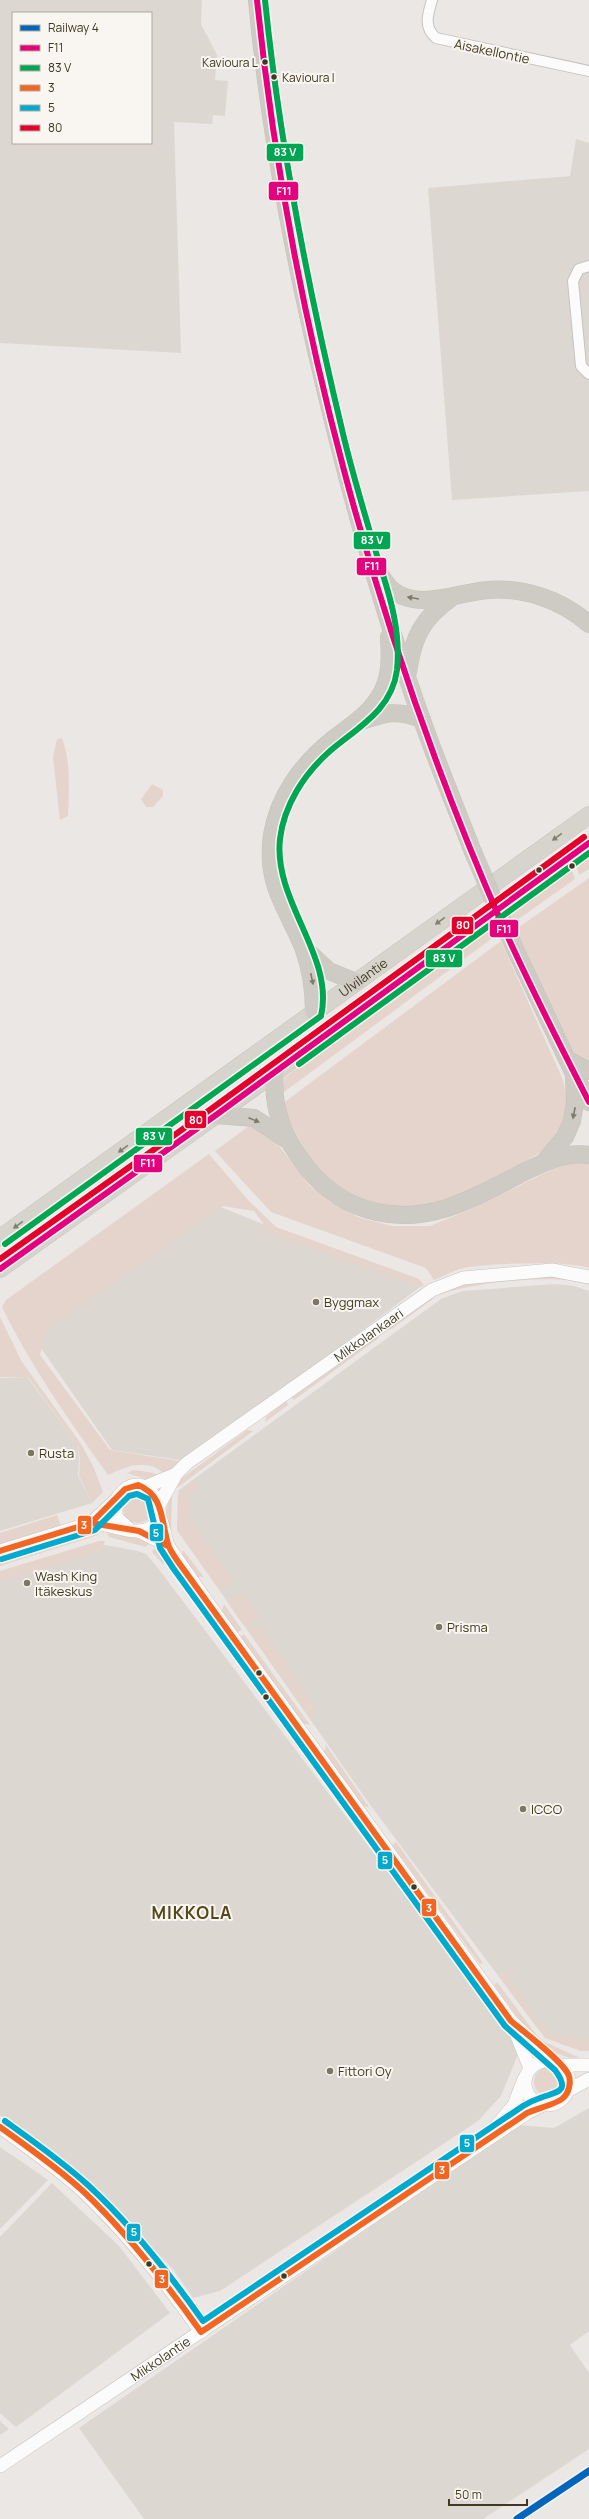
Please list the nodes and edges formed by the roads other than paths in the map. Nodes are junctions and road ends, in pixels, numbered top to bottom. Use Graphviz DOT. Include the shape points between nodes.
graph roads {
  1 [pos="257,0"];
  2 [pos="432,0"];
  3 [pos="589,71"];
  4 [pos="589,266"];
  5 [pos="589,374"];
  6 [pos="372,564"];
  7 [pos="451,598"];
  8 [pos="388,618"];
  9 [pos="589,624"];
  10 [pos="408,677"];
  11 [pos="422,719"];
  12 [pos="356,723"];
  13 [pos="589,815"];
  14 [pos="589,843"];
  15 [pos="302,946"];
  16 [pos="356,982"];
  17 [pos="314,1012"];
  18 [pos="577,1068"];
  19 [pos="275,1072"];
  20 [pos="589,1102"];
  21 [pos="216,1115"];
  22 [pos="289,1140"];
  23 [pos="589,1155"];
  24 [pos="544,1162"];
  25 [pos="0,1238"];
  26 [pos="0,1269"];
  27 [pos="589,1277"];
  28 [pos="176,1474"];
  29 [pos="145,1487"];
  30 [pos="116,1500"];
  31 [pos="159,1509"];
  32 [pos="91,1523"];
  33 [pos="134,1530"];
  34 [pos="168,1546"];
  35 [pos="0,1551"];
  36 [pos="511,2021"];
  37 [pos="558,2063"];
  38 [pos="589,2065"];
  39 [pos="528,2072"];
  40 [pos="589,2079"];
  41 [pos="568,2090"];
  42 [pos="543,2105"];
  43 [pos="0,2127"];
  44 [pos="480,2145"];
  45 [pos="201,2332"];
  46 [pos="0,2466"];
  1 -- 6 [label="highway" via="278,159 292,241 339,449"];
  2 -- 3 [label="street, Aisakellontie" via="427,24 436,38"];
  4 -- 5 [label="street" via="579,269 573,281 581,366"];
  7 -- 6 [label="highway, one-way" via="421,599 398,594"];
  6 -- 8 [label="highway"];
  7 -- 9 [label="highway" via="488,590 526,592 559,604"];
  7 -- 10 [label="highway" via="422,626 411,652"];
  8 -- 10 [label="highway"];
  8 -- 12 [label="highway" via="388,678 380,696"];
  10 -- 11 [label="highway"];
  11 -- 12 [label="highway" via="395,712 384,713"];
  11 -- 18 [label="highway, bridge" via="473,852 514,947"];
  12 -- 15 [label="highway" via="311,758 296,776 272,836 274,882 280,901"];
  13 -- 16 [label="main road, Ulvilantie, one-way"];
  14 -- 19 [label="main road, Ulvilantie"];
  15 -- 16 [label="highway" via="329,971"];
  15 -- 17 [label="highway, one-way" via="313,982"];
  16 -- 17 [label="main road, Ulvilantie"];
  17 -- 25 [label="main road, Ulvilantie, one-way"];
  18 -- 20 [label="highway"];
  18 -- 24 [label="highway, one-way" via="572,1121 565,1137"];
  19 -- 21 [label="main road, Ulvilantie"];
  19 -- 22 [label="highway" via="274,1103"];
  21 -- 22 [label="highway, one-way" via="254,1118"];
  21 -- 26 [label="main road, Ulvilantie"];
  22 -- 24 [label="highway" via="313,1175 339,1198 369,1210 402,1215 448,1209"];
  23 -- 24 [label="highway" via="569,1156"];
  27 -- 28 [label="street, Mikkolankaari" via="552,1270 463,1278 432,1290 187,1463"];
  28 -- 29 [label="street, Mikkolankaari"];
  28 -- 31 [label="street, Mikkolankaari"];
  29 -- 30 [label="street" via="131,1486"];
  29 -- 31 [label="street" via="154,1493"];
  30 -- 32 [label="street"];
  30 -- 33 [label="street" via="116,1517"];
  31 -- 33 [label="street" via="156,1521 149,1528"];
  31 -- 34 [label="street"];
  32 -- 33 [label="street"];
  32 -- 35 [label="street"];
  33 -- 34 [label="street"];
  34 -- 36 [label="street"];
  36 -- 37 [label="street"];
  36 -- 39 [label="street"];
  37 -- 38 [label="street"];
  37 -- 39 [label="street" via="541,2061"];
  37 -- 41 [label="street" via="569,2076"];
  39 -- 42 [label="street" via="526,2091 530,2098"];
  39 -- 44 [label="street, Mikkolantie" via="514,2105"];
  40 -- 41 [label="street"];
  41 -- 42 [label="street" via="559,2102"];
  42 -- 44 [label="street, Mikkolantie"];
  43 -- 45 [label="street" via="46,2160 84,2192 147,2258"];
  44 -- 45 [label="street, Mikkolantie"];
  45 -- 46 [label="street, Mikkolantie"];
}
